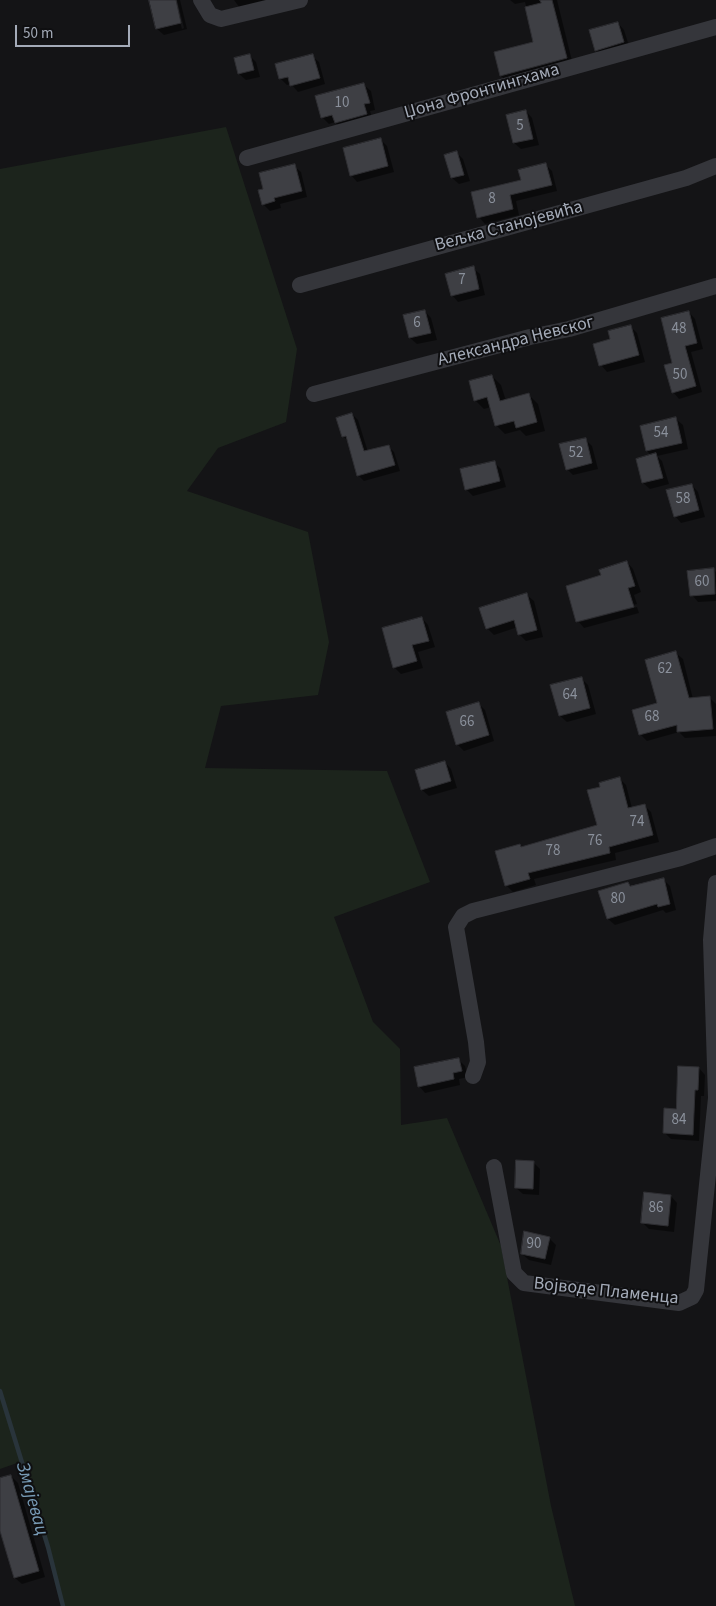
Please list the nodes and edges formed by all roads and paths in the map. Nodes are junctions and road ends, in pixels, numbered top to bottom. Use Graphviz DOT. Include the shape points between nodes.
graph roads {
  1 [pos="201,0"];
  2 [pos="300,0"];
  3 [pos="716,27"];
  4 [pos="247,158"];
  5 [pos="716,166"];
  6 [pos="300,284"];
  7 [pos="716,286"];
  8 [pos="314,394"];
  9 [pos="716,846"];
  10 [pos="716,883"];
  11 [pos="473,1076"];
  12 [pos="716,1098"];
  13 [pos="494,1167"];
  1 -- 2 [label="street" via="210,15 221,19"];
  3 -- 4 [label="street, Џона Фронтингхама"];
  5 -- 6 [label="street, Вељка Станојевића" via="686,178"];
  7 -- 8 [label="street, Александра Невског" via="569,330 530,337"];
  9 -- 11 [label="street" via="584,884 473,911 458,922 457,939 478,1062"];
  10 -- 12 [label="street, Војводе Пламенца" via="711,940"];
  12 -- 13 [label="street, Војводе Пламенца" via="696,1290 685,1302 524,1283 514,1273"];
}
